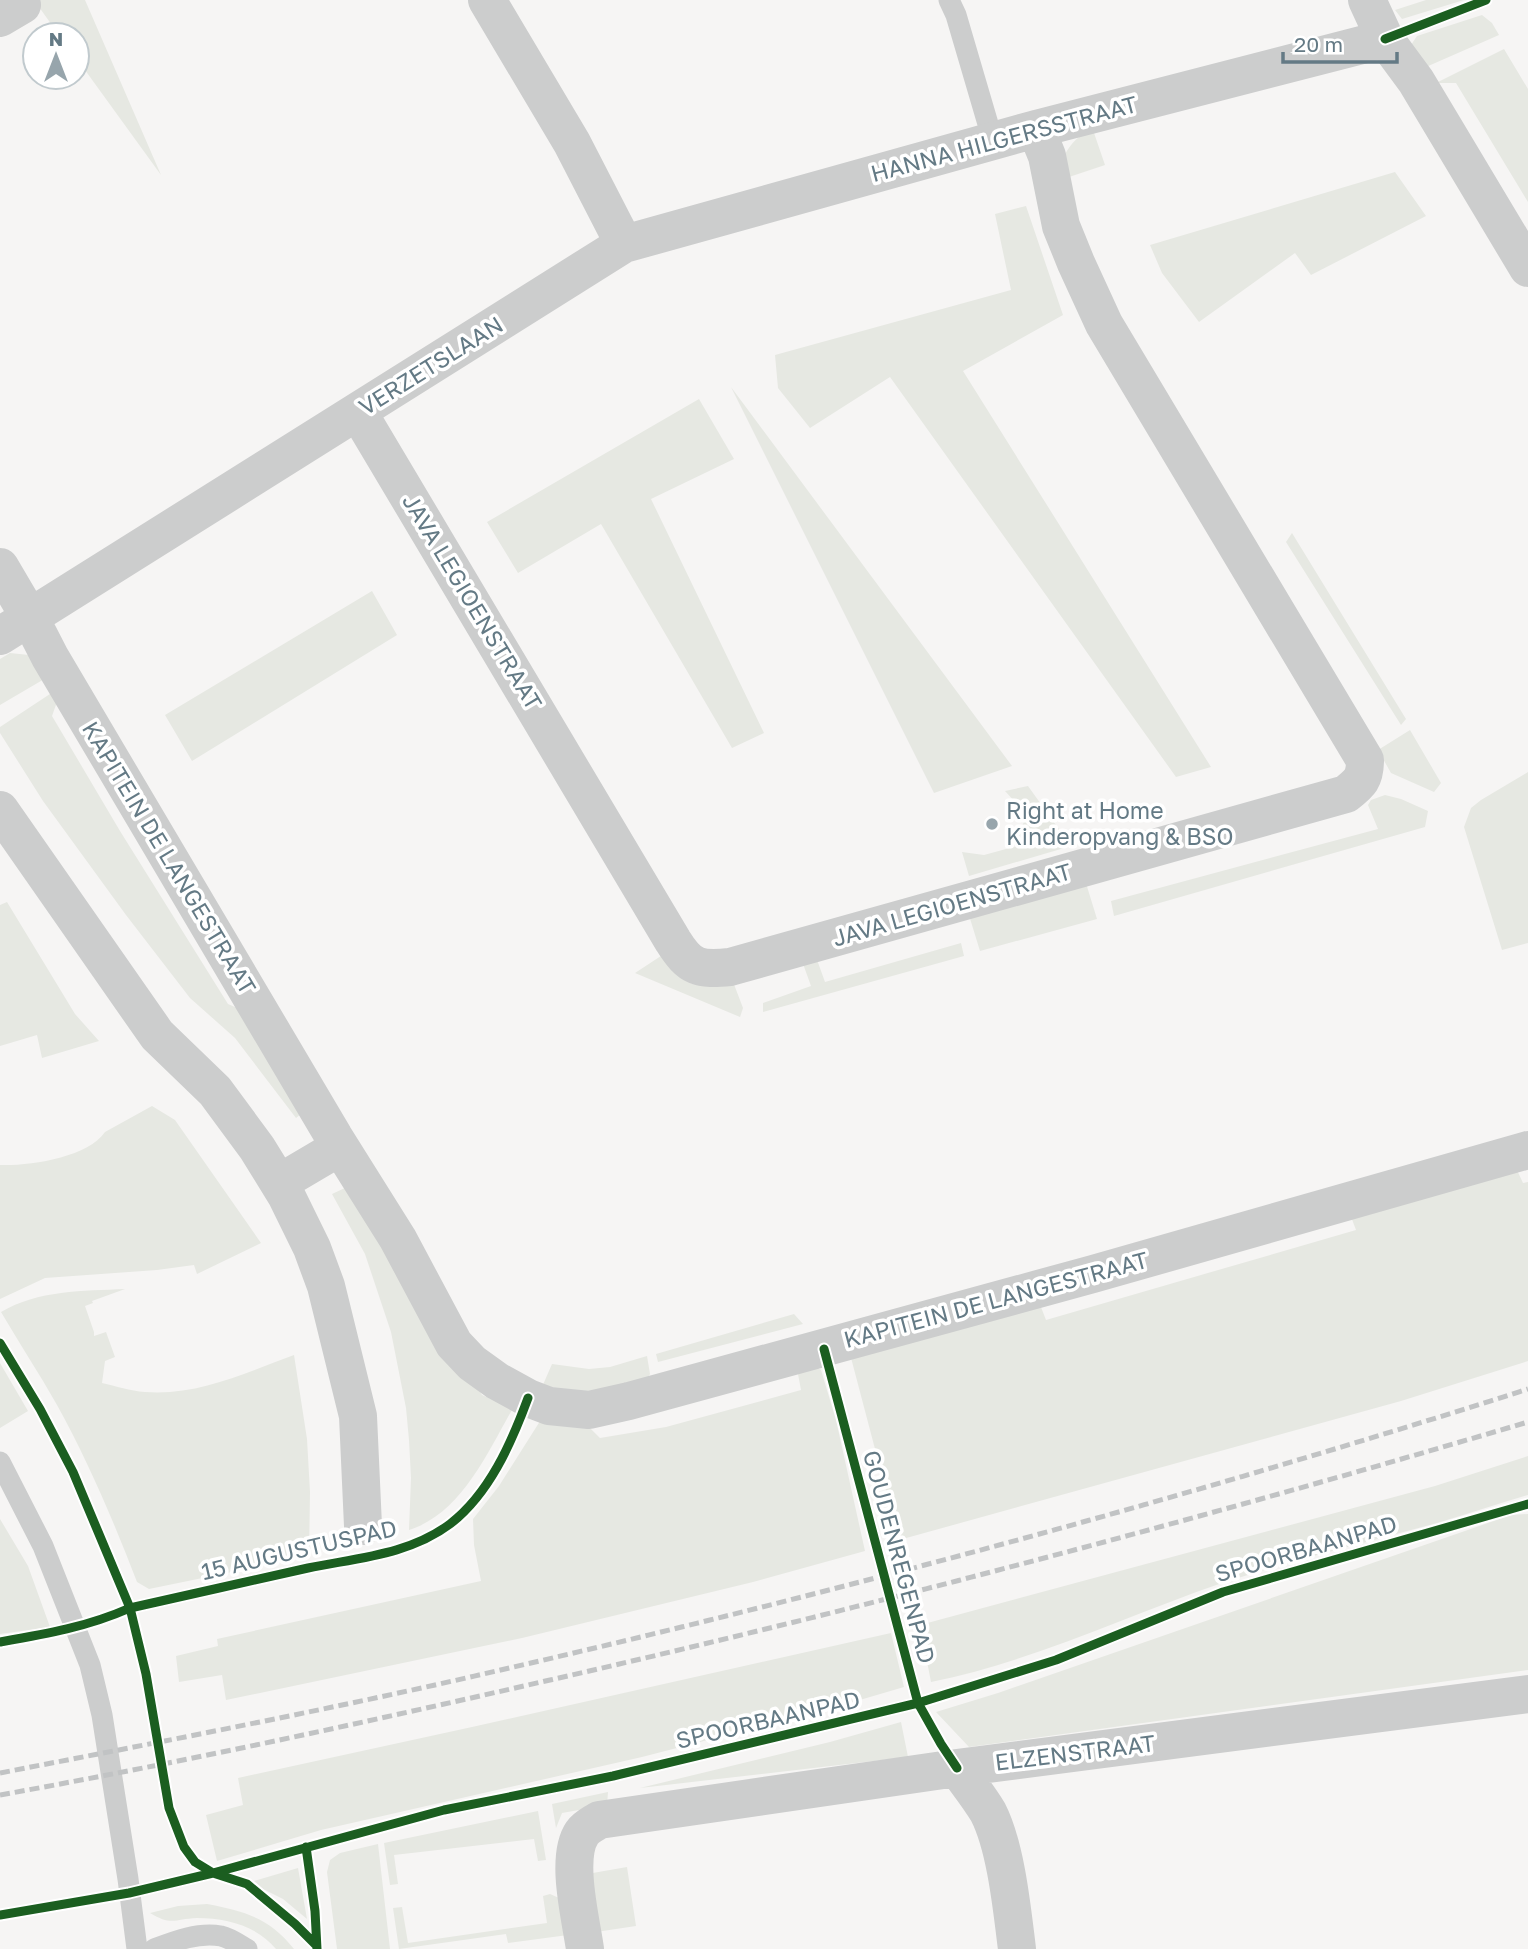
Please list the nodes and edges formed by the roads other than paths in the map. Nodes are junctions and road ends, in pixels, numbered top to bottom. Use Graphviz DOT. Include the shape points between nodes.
graph roads {
  1 [pos="486,0"];
  2 [pos="949,0"];
  3 [pos="1367,0"];
  4 [pos="1385,38"];
  5 [pos="1036,129"];
  6 [pos="993,141"];
  7 [pos="624,244"];
  8 [pos="1528,268"];
  9 [pos="358,412"];
  10 [pos="0,567"];
  11 [pos="15,627"];
  12 [pos="0,810"];
  13 [pos="340,1147"];
  14 [pos="1528,1150"];
  15 [pos="279,1184"];
  16 [pos="0,1462"];
  17 [pos="363,1526"];
  18 [pos="1528,1694"];
  19 [pos="957,1768"];
  20 [pos="137,1949"];
  21 [pos="154,1949"];
  22 [pos="247,1949"];
  23 [pos="585,1949"];
  24 [pos="1017,1949"];
  1 -- 7 [label="street" via="572,144"];
  2 -- 6 [label="lane"];
  3 -- 4 [label="street"];
  4 -- 5 [label="street, HANNA HILGERSSTRAAT"];
  4 -- 8 [label="street" via="1416,81"];
  5 -- 6 [label="street, HANNA HILGERSSTRAAT"];
  5 -- 9 [label="street, JAVA LEGIOENSTRAAT" via="1047,156 1061,226 1104,324 1365,760 1359,784 1346,794 730,967 697,966 679,950"];
  6 -- 7 [label="street, HANNA HILGERSSTRAAT"];
  7 -- 9 [label="street, VERZETSLAAN"];
  9 -- 11 [label="street, VERZETSLAAN"];
  10 -- 11 [label="street, KAPITEIN DE LANGESTRAAT"];
  11 -- 13 [label="street, KAPITEIN DE LANGESTRAAT" via="50,657"];
  12 -- 15 [label="street" via="157,1035 215,1091"];
  13 -- 14 [label="street, KAPITEIN DE LANGESTRAAT" via="463,1354 528,1398 549,1406 589,1410 824,1349"];
  13 -- 15 [label="street"];
  15 -- 17 [label="street" via="312,1248 341,1340 358,1416"];
  16 -- 20 [label="lane" via="43,1546 90,1665 102,1715"];
  18 -- 19 [label="street, ELZENSTRAAT"];
  19 -- 23 [label="street, ELZENSTRAAT" via="599,1820 583,1830 573,1862"];
  19 -- 24 [label="street" via="988,1812 998,1838"];
  21 -- 22 [label="lane" via="198,1936 223,1937"];
}
